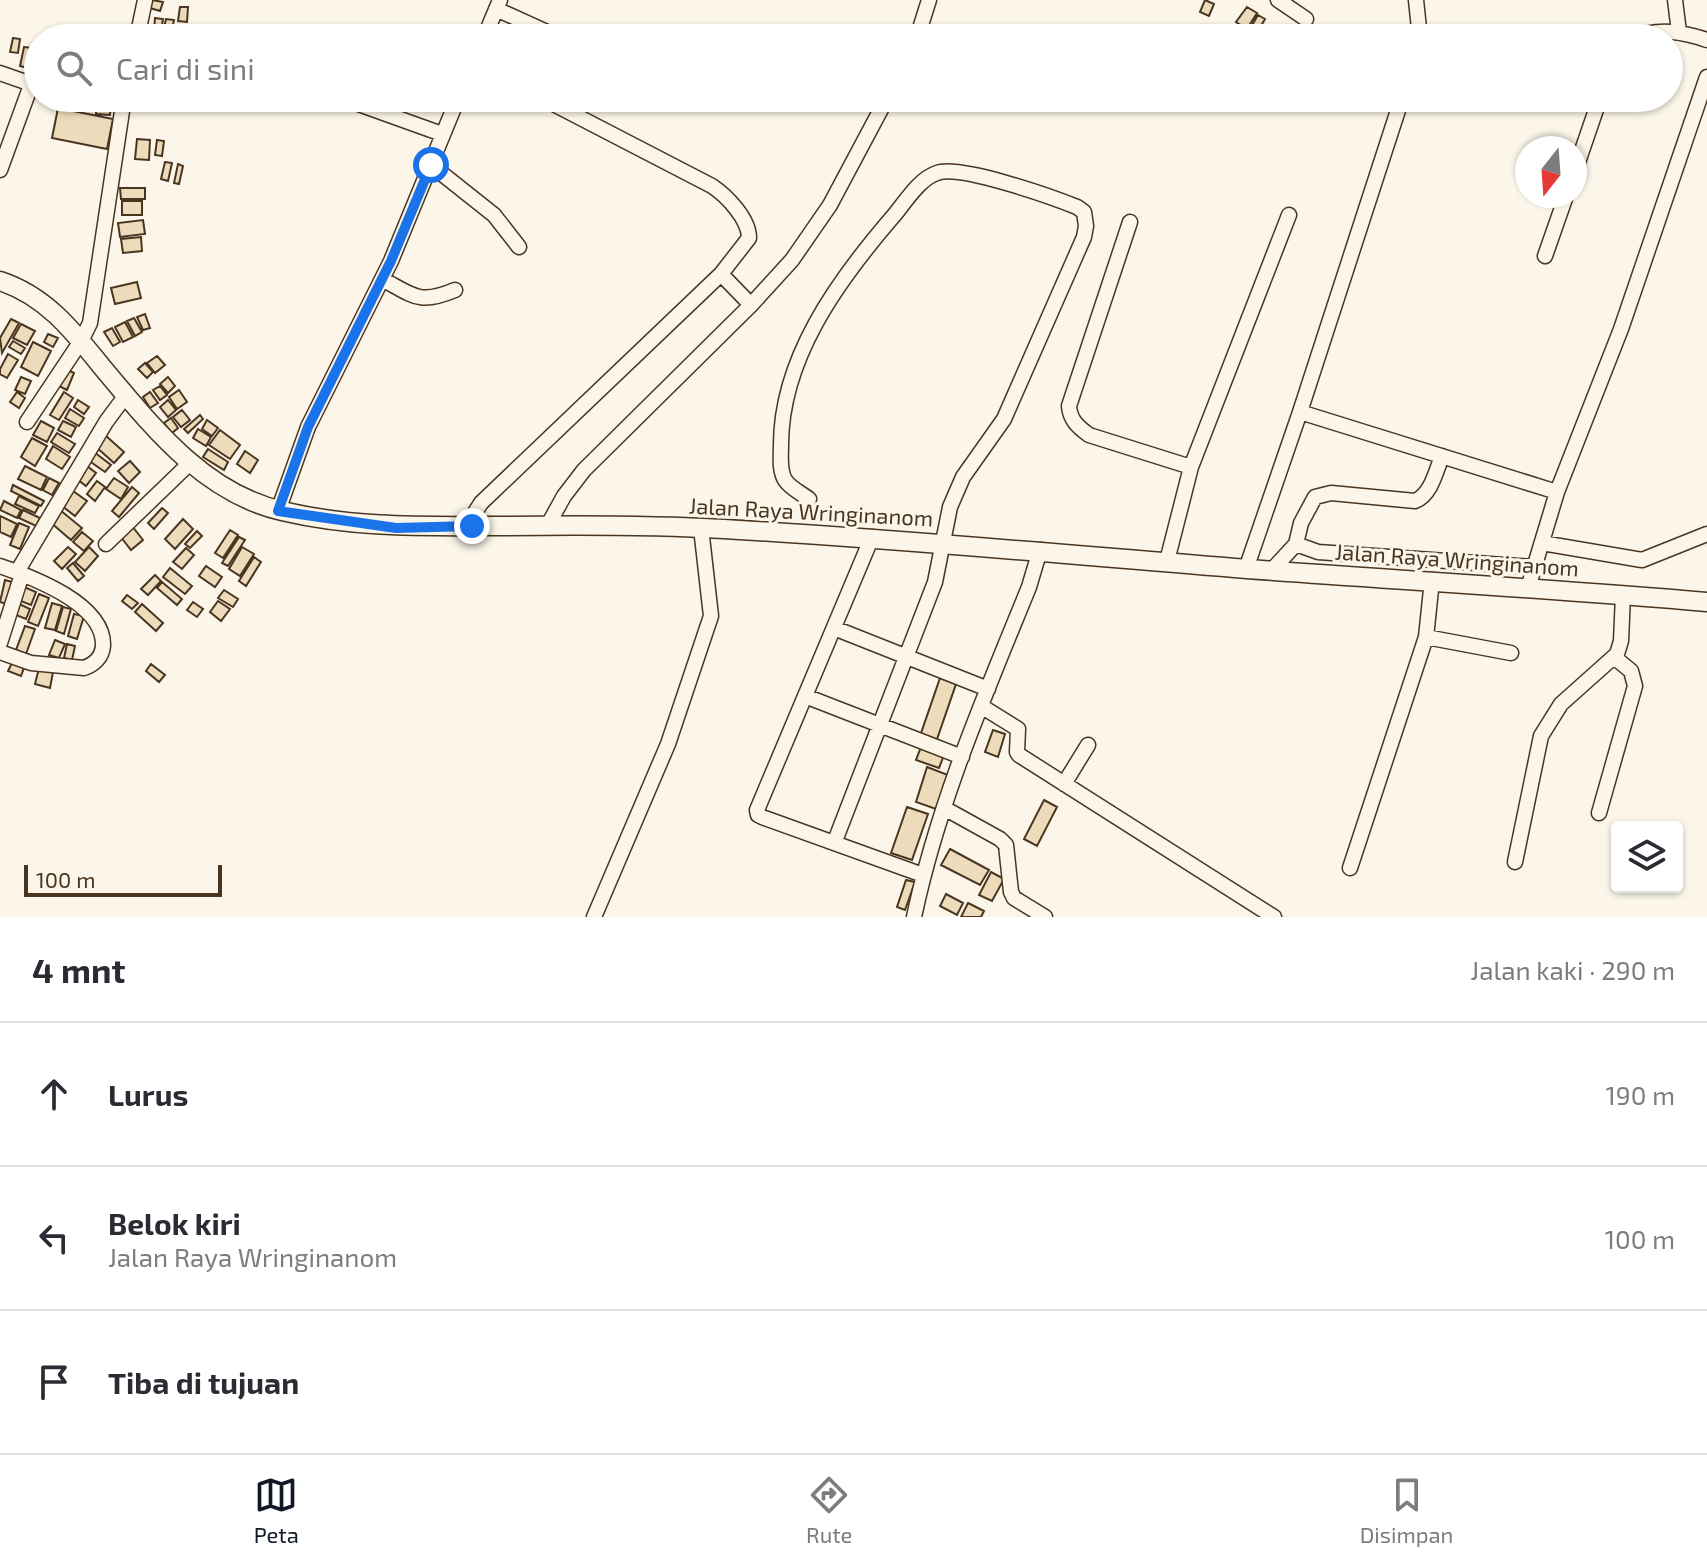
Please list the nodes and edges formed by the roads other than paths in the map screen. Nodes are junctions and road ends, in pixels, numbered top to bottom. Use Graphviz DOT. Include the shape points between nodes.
graph roads {
  1 [pos="145,0"];
  2 [pos="929,0"];
  3 [pos="1278,0"];
  4 [pos="1416,0"];
  5 [pos="1675,0"];
  6 [pos="498,4"];
  7 [pos="1306,19"];
  8 [pos="140,24"];
  9 [pos="490,24"];
  10 [pos="534,24"];
  11 [pos="921,24"];
  12 [pos="1419,24"];
  13 [pos="1678,24"];
  14 [pos="1683,33"];
  15 [pos="1707,40"];
  16 [pos="0,73"];
  17 [pos="1707,77"];
  18 [pos="24,81"];
  19 [pos="24,110"];
  20 [pos="122,112"];
  21 [pos="381,112"];
  22 [pos="452,112"];
  23 [pos="569,112"];
  24 [pos="879,112"];
  25 [pos="1397,112"];
  26 [pos="1595,112"];
  27 [pos="442,134"];
  28 [pos="1587,136"];
  29 [pos="431,165"];
  30 [pos="0,170"];
  31 [pos="1562,208"];
  32 [pos="1289,215"];
  33 [pos="1130,222"];
  34 [pos="519,247"];
  35 [pos="1545,256"];
  36 [pos="721,274"];
  37 [pos="382,279"];
  38 [pos="0,281"];
  39 [pos="455,290"];
  40 [pos="751,305"];
  41 [pos="81,341"];
  42 [pos="126,395"];
  43 [pos="1300,412"];
  44 [pos="27,422"];
  45 [pos="1442,456"];
  46 [pos="190,463"];
  47 [pos="1191,467"];
  48 [pos="1557,492"];
  49 [pos="809,499"];
  50 [pos="278,511"];
  51 [pos="548,525"];
  52 [pos="472,526"];
  53 [pos="701,528"];
  54 [pos="1707,534"];
  55 [pos="872,537"];
  56 [pos="944,542"];
  57 [pos="1542,543"];
  58 [pos="106,544"];
  59 [pos="1296,544"];
  60 [pos="1040,550"];
  61 [pos="1167,561"];
  62 [pos="0,566"];
  63 [pos="1534,567"];
  64 [pos="1246,569"];
  65 [pos="1272,570"];
  66 [pos="20,573"];
  67 [pos="1432,580"];
  68 [pos="1528,588"];
  69 [pos="1623,595"];
  70 [pos="1707,602"];
  71 [pos="834,628"];
  72 [pos="1427,632"];
  73 [pos="0,643"];
  74 [pos="0,652"];
  75 [pos="1511,653"];
  76 [pos="908,657"];
  77 [pos="1614,657"];
  78 [pos="988,689"];
  79 [pos="805,696"];
  80 [pos="981,706"];
  81 [pos="881,726"];
  82 [pos="1088,745"];
  83 [pos="962,757"];
  84 [pos="1064,784"];
  85 [pos="944,808"];
  86 [pos="1599,813"];
  87 [pos="835,841"];
  88 [pos="1515,862"];
  89 [pos="1350,868"];
  90 [pos="923,875"];
  91 [pos="594,917"];
  92 [pos="914,917"];
  93 [pos="1045,917"];
  94 [pos="1274,917"];
  1 -- 8 [label="street"];
  2 -- 11 [label="street"];
  3 -- 7 [label="street"];
  4 -- 12 [label="street"];
  5 -- 13 [label="street"];
  6 -- 9 [label="street"];
  6 -- 10 [label="street"];
  14 -- 15 [label="street"];
  16 -- 18 [label="street"];
  17 -- 48 [label="street" via="1621,329"];
  19 -- 30 [label="street"];
  20 -- 41 [label="street" via="93,309"];
  21 -- 27 [label="street"];
  22 -- 27 [label="street"];
  23 -- 36 [label="street" via="720,191 749,232"];
  24 -- 40 [label="street" via="808,241"];
  25 -- 43 [label="street"];
  26 -- 28 [label="street"];
  27 -- 29 [label="street"];
  29 -- 34 [label="street" via="494,215"];
  29 -- 37 [label="street"];
  31 -- 35 [label="street"];
  32 -- 47 [label="street"];
  33 -- 47 [label="street" via="1070,415 1089,435"];
  36 -- 40 [label="street"];
  36 -- 52 [label="street" via="481,503"];
  37 -- 39 [label="street" via="424,299"];
  37 -- 50 [label="street" via="308,427"];
  38 -- 41 [label="main road, Jalan Raya Wringinanom" via="44,304"];
  40 -- 51 [label="street" via="584,470"];
  41 -- 42 [label="main road, Jalan Raya Wringinanom"];
  41 -- 44 [label="street"];
  42 -- 46 [label="main road, Jalan Raya Wringinanom"];
  42 -- 66 [label="street"];
  43 -- 45 [label="street"];
  43 -- 64 [label="street"];
  45 -- 48 [label="street"];
  45 -- 59 [label="street" via="1428,491 1415,501 1320,494 1309,506"];
  46 -- 50 [label="main road, Jalan Raya Wringinanom" via="219,485"];
  46 -- 58 [label="street"];
  47 -- 61 [label="street"];
  48 -- 57 [label="street"];
  49 -- 56 [label="street" via="782,475 781,417 798,359 831,296 863,251 932,175 947,171 1026,187 1084,212 1084,237 1004,419 963,477 950,507"];
  50 -- 52 [label="main road, Jalan Raya Wringinanom" via="396,528"];
  51 -- 52 [label="main road, Jalan Raya Wringinanom"];
  51 -- 53 [label="main road, Jalan Raya Wringinanom"];
  53 -- 55 [label="main road, Jalan Raya Wringinanom"];
  53 -- 91 [label="street" via="711,616 668,744"];
  54 -- 57 [label="street" via="1642,560"];
  55 -- 56 [label="main road, Jalan Raya Wringinanom"];
  55 -- 71 [label="street"];
  56 -- 60 [label="main road, Jalan Raya Wringinanom"];
  56 -- 76 [label="street"];
  57 -- 63 [label="street"];
  59 -- 63 [label="street" via="1318,552"];
  59 -- 65 [label="street"];
  60 -- 61 [label="main road, Jalan Raya Wringinanom"];
  60 -- 78 [label="street"];
  61 -- 64 [label="main road, Jalan Raya Wringinanom"];
  62 -- 66 [label="street"];
  63 -- 68 [label="street"];
  64 -- 65 [label="main road, Jalan Raya Wringinanom"];
  65 -- 67 [label="main road, Jalan Raya Wringinanom"];
  66 -- 73 [label="street"];
  66 -- 74 [label="street" via="90,614 103,647 98,660 84,668 31,663"];
  67 -- 68 [label="main road, Jalan Raya Wringinanom"];
  67 -- 72 [label="street"];
  68 -- 69 [label="main road, Jalan Raya Wringinanom"];
  69 -- 70 [label="main road, Jalan Raya Wringinanom"];
  69 -- 77 [label="street" via="1621,641"];
  71 -- 76 [label="street"];
  71 -- 79 [label="street"];
  72 -- 75 [label="street"];
  72 -- 89 [label="street"];
  76 -- 78 [label="street"];
  76 -- 81 [label="street"];
  77 -- 86 [label="street" via="1631,671 1635,686"];
  77 -- 88 [label="street" via="1561,704 1541,736"];
  78 -- 80 [label="street"];
  79 -- 81 [label="street"];
  79 -- 87 [label="street" via="758,815"];
  80 -- 83 [label="street"];
  80 -- 84 [label="street" via="1018,729 1019,755"];
  81 -- 83 [label="street"];
  81 -- 87 [label="street"];
  82 -- 84 [label="street"];
  83 -- 85 [label="street"];
  84 -- 94 [label="street"];
  85 -- 90 [label="street"];
  85 -- 93 [label="street" via="1000,839 1008,852 1014,898"];
  87 -- 90 [label="street"];
  90 -- 92 [label="street"];
}
